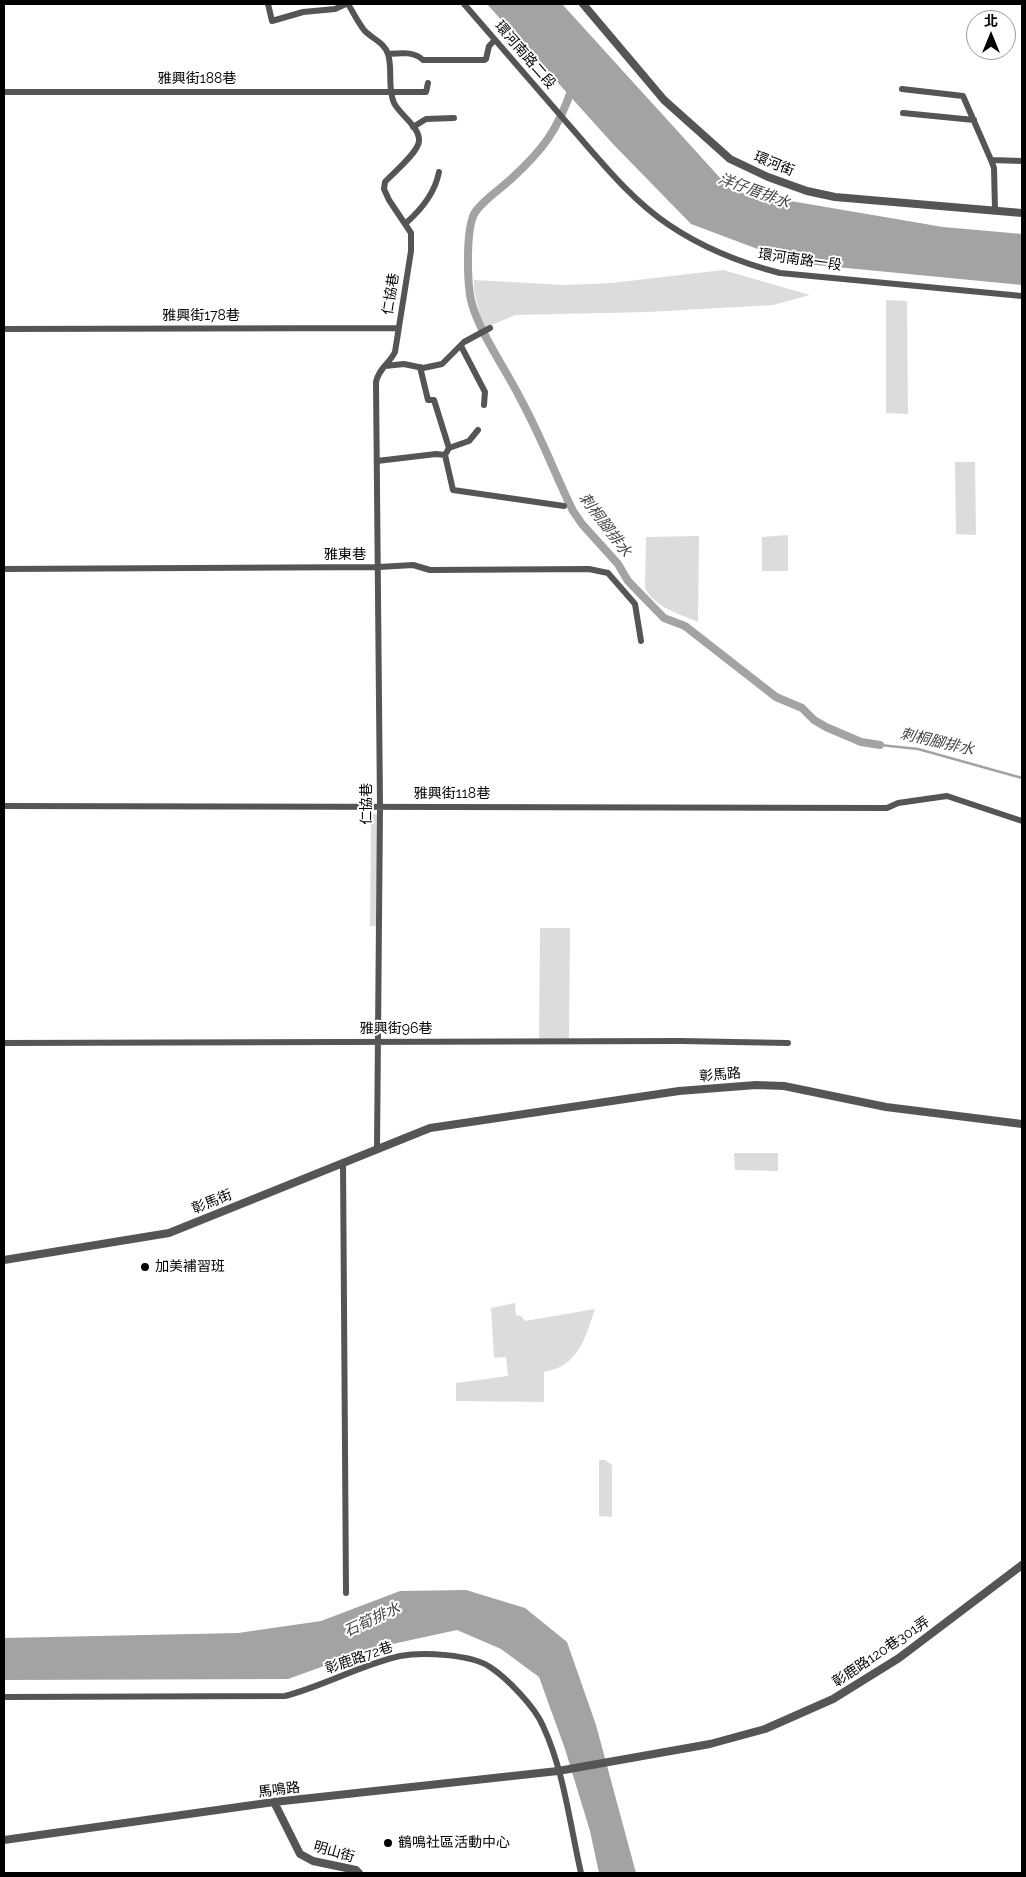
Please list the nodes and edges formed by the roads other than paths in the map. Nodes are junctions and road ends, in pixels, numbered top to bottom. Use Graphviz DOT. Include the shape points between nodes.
graph roads {
  1 [pos="268,4"];
  2 [pos="347,4"];
  3 [pos="464,4"];
  4 [pos="583,4"];
  5 [pos="495,40"];
  6 [pos="388,54"];
  7 [pos="428,83"];
  8 [pos="902,89"];
  9 [pos="391,91"];
  10 [pos="4,92"];
  11 [pos="903,113"];
  12 [pos="454,118"];
  13 [pos="974,120"];
  14 [pos="566,122"];
  15 [pos="413,127"];
  16 [pos="991,160"];
  17 [pos="1022,161"];
  18 [pos="438,172"];
  19 [pos="995,210"];
  20 [pos="1022,213"];
  21 [pos="406,223"];
  22 [pos="1022,296"];
  23 [pos="398,328"];
  24 [pos="490,328"];
  25 [pos="4,329"];
  26 [pos="461,346"];
  27 [pos="384,366"];
  28 [pos="420,367"];
  29 [pos="484,405"];
  30 [pos="478,430"];
  31 [pos="449,448"];
  32 [pos="445,455"];
  33 [pos="377,461"];
  34 [pos="564,506"];
  35 [pos="379,567"];
  36 [pos="4,569"];
  37 [pos="641,640"];
  38 [pos="4,806"];
  39 [pos="380,807"];
  40 [pos="1022,821"];
  41 [pos="376,1041"];
  42 [pos="4,1043"];
  43 [pos="788,1043"];
  44 [pos="1022,1124"];
  45 [pos="420,1130"];
  46 [pos="377,1148"];
  47 [pos="343,1162"];
  48 [pos="4,1260"];
  49 [pos="1022,1564"];
  50 [pos="346,1593"];
  51 [pos="4,1697"];
  52 [pos="558,1771"];
  53 [pos="274,1802"];
  54 [pos="4,1840"];
  55 [pos="360,1873"];
  56 [pos="581,1873"];
  1 -- 2 [label="street" via="272,21"];
  2 -- 6 [label="street" via="363,29 378,39"];
  3 -- 5 [label="street, 環河南路二段"];
  4 -- 19 [label="street, 環河街" via="664,100 738,163 807,191 835,197"];
  5 -- 6 [label="street" via="484,60 423,60 418,55"];
  5 -- 14 [label="street, 環河南路二段"];
  6 -- 9 [label="street"];
  7 -- 9 [label="street, 雅興街188巷" via="426,92"];
  8 -- 13 [label="street" via="963,96"];
  9 -- 10 [label="street, 雅興街188巷"];
  9 -- 15 [label="street" via="394,103"];
  11 -- 13 [label="street"];
  12 -- 15 [label="street" via="426,119"];
  13 -- 16 [label="street"];
  14 -- 22 [label="street, 環河南路一段" via="604,166 668,224 712,250 748,264 796,274"];
  15 -- 21 [label="street, 仁協巷" via="419,136 416,150 385,182 384,188"];
  16 -- 17 [label="street"];
  16 -- 19 [label="street"];
  18 -- 21 [label="street" via="430,198"];
  19 -- 20 [label="street, 環河街"];
  21 -- 23 [label="street, 仁協巷" via="411,233 411,251"];
  23 -- 25 [label="street, 雅興街178巷"];
  23 -- 27 [label="street, 仁協巷" via="395,352"];
  24 -- 26 [label="street"];
  26 -- 28 [label="street" via="442,364"];
  26 -- 29 [label="street" via="485,392"];
  27 -- 28 [label="street" via="404,364"];
  27 -- 33 [label="street, 仁協巷" via="378,372 376,382"];
  28 -- 31 [label="street" via="428,400 434,400"];
  30 -- 31 [label="street" via="469,441"];
  31 -- 32 [label="street"];
  32 -- 33 [label="street"];
  32 -- 34 [label="street" via="454,490"];
  33 -- 35 [label="street, 仁協巷"];
  35 -- 36 [label="street, 雅東巷"];
  35 -- 37 [label="street, 雅東巷" via="412,565 430,570 589,569 608,573 635,604"];
  35 -- 39 [label="street, 仁協巷"];
  38 -- 39 [label="street, 雅興街118巷"];
  39 -- 40 [label="street, 雅興街118巷" via="887,808 898,803 947,796"];
  39 -- 41 [label="street, 仁協巷"];
  41 -- 42 [label="street, 雅興街96巷"];
  41 -- 43 [label="street, 雅興街96巷"];
  41 -- 46 [label="street, 仁協巷"];
  44 -- 45 [label="street, 彰馬路" via="886,1108 784,1086 756,1085 679,1091"];
  45 -- 46 [label="street, 彰馬街"];
  46 -- 47 [label="street, 彰馬街"];
  47 -- 48 [label="street, 彰馬街" via="169,1233"];
  47 -- 50 [label="street"];
  49 -- 52 [label="street, 彰鹿路120巷301弄" via="893,1662 816,1708 765,1729 710,1744"];
  51 -- 52 [label="street, 彰鹿路72巷" via="285,1696 401,1656 437,1654 489,1666 521,1696 543,1725"];
  52 -- 53 [label="street, 馬鳴路"];
  52 -- 56 [label="street, 彰鹿路72巷"];
  53 -- 54 [label="street, 馬鳴路"];
  53 -- 55 [label="street, 明山街" via="300,1854"];
}
